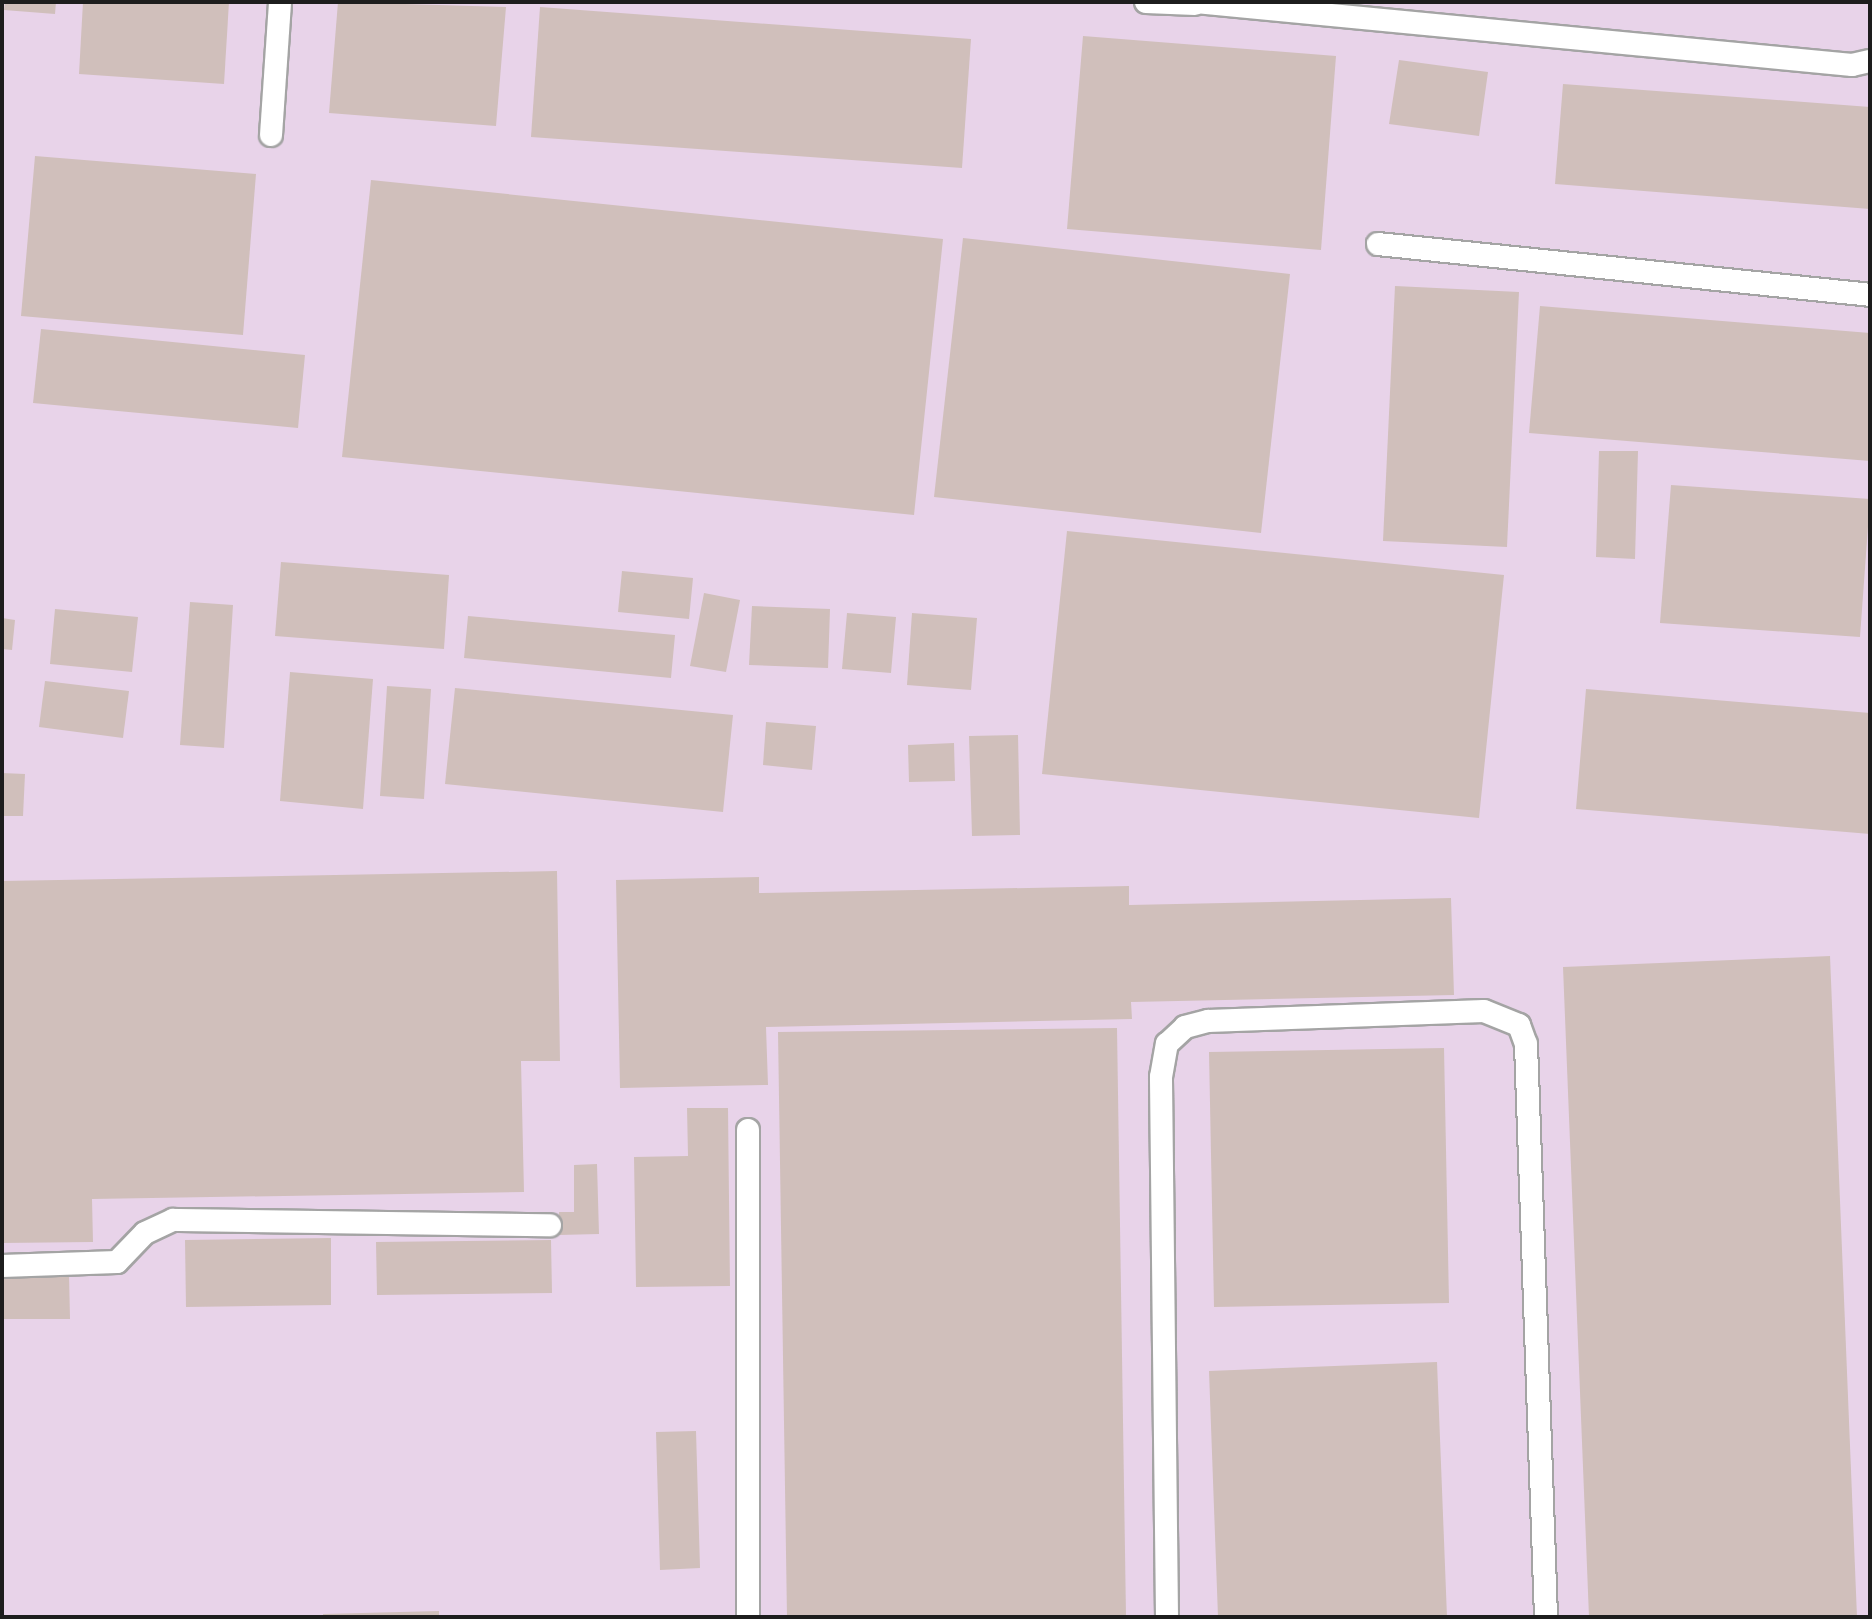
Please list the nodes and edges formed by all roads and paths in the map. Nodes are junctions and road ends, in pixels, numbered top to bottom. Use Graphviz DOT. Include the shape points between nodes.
graph roads {
  1 [pos="280,2"];
  2 [pos="1146,2"];
  3 [pos="1196,3"];
  4 [pos="1870,61"];
  5 [pos="271,135"];
  6 [pos="1378,244"];
  7 [pos="1870,295"];
  8 [pos="748,1130"];
  9 [pos="550,1225"];
  10 [pos="2,1266"];
  11 [pos="748,1617"];
  12 [pos="1167,1617"];
  13 [pos="1546,1617"];
  1 -- 5 [label="lane"];
  2 -- 3 [label="lane"];
  3 -- 4 [label="lane" via="1852,65"];
  6 -- 7 [label="lane"];
  8 -- 11 [label="lane"];
  9 -- 10 [label="lane" via="173,1220 145,1233 117,1262"];
  12 -- 13 [label="lane" via="1161,1077 1167,1044 1185,1027 1208,1021 1484,1011 1519,1025 1526,1044"];
}
